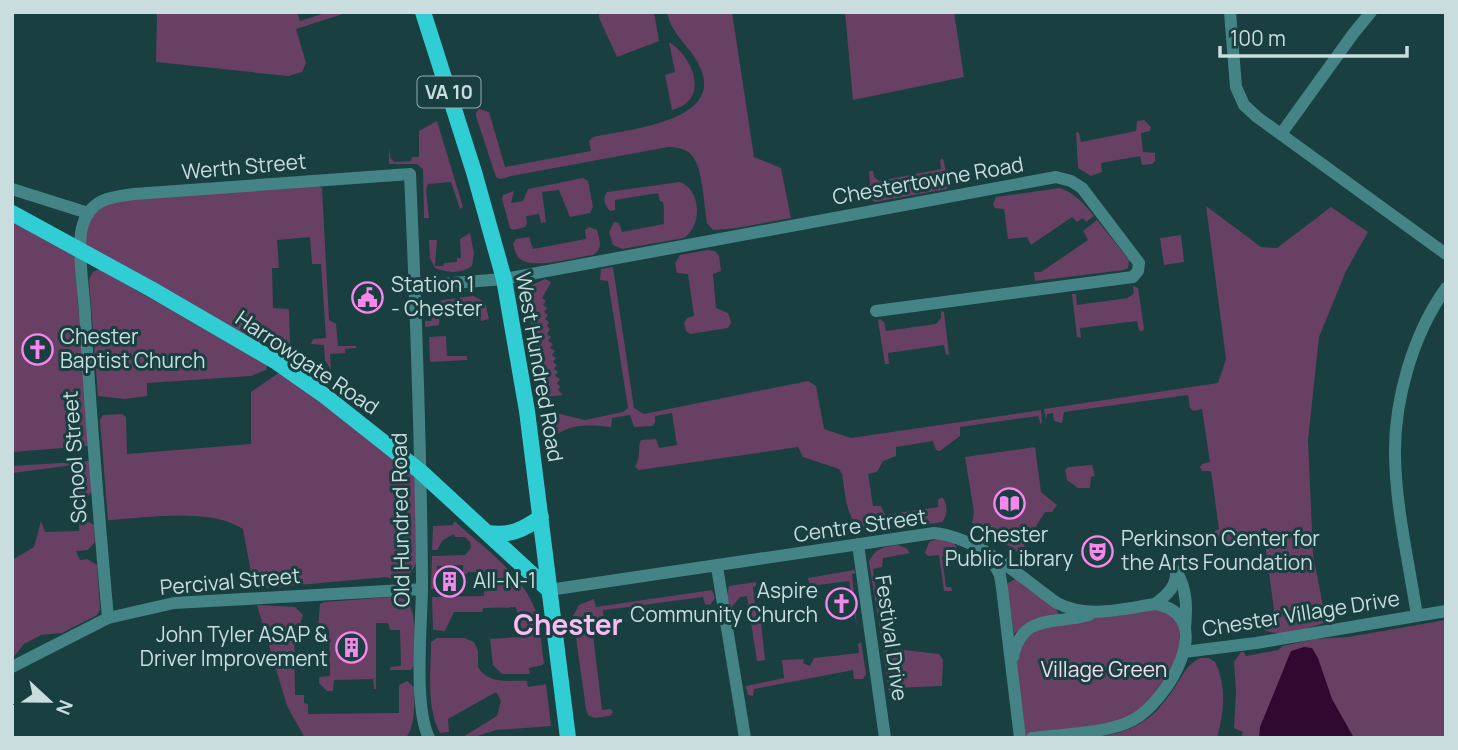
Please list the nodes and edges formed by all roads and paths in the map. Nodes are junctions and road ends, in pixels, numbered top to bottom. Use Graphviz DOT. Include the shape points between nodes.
graph roads {
  1 [pos="423,12"];
  2 [pos="1230,12"];
  3 [pos="1371,12"];
  4 [pos="1281,134"];
  5 [pos="410,174"];
  6 [pos="12,189"];
  7 [pos="12,213"];
  8 [pos="88,213"];
  9 [pos="81,251"];
  10 [pos="1446,254"];
  11 [pos="504,279"];
  12 [pos="415,286"];
  13 [pos="1446,288"];
  14 [pos="876,311"];
  15 [pos="421,472"];
  16 [pos="541,517"];
  17 [pos="488,534"];
  18 [pos="858,544"];
  19 [pos="989,555"];
  20 [pos="717,567"];
  21 [pos="422,589"];
  22 [pos="549,590"];
  23 [pos="1156,604"];
  24 [pos="1446,611"];
  25 [pos="1096,613"];
  26 [pos="1417,616"];
  27 [pos="108,618"];
  28 [pos="1185,631"];
  29 [pos="1184,652"];
  30 [pos="12,667"];
  31 [pos="1011,668"];
  32 [pos="426,737"];
  33 [pos="568,738"];
  34 [pos="745,738"];
  35 [pos="885,738"];
  36 [pos="1020,738"];
  37 [pos="1032,738"];
  1 -- 11 [label="main road, West Hundred Road / VA 10"];
  2 -- 4 [label="street" via="1236,87 1244,105"];
  3 -- 4 [label="street"];
  4 -- 10 [label="street"];
  5 -- 8 [label="street, Werth Street" via="107,198"];
  5 -- 12 [label="street, Old Hundred Road"];
  6 -- 8 [label="street"];
  7 -- 9 [label="main road, Harrowgate Road"];
  8 -- 9 [label="street"];
  9 -- 15 [label="main road, Harrowgate Road" via="275,361 369,428"];
  9 -- 27 [label="street, School Street"];
  11 -- 12 [label="street, Chestertowne Road"];
  11 -- 14 [label="street, Chestertowne Road" via="1056,177 1082,188 1139,263 1133,276"];
  11 -- 16 [label="main road, West Hundred Road / VA 10"];
  12 -- 15 [label="street, Old Hundred Road"];
  13 -- 26 [label="street" via="1423,328 1398,410 1397,491"];
  15 -- 17 [label="main road, Harrowgate Road"];
  15 -- 21 [label="street, Old Hundred Road"];
  16 -- 17 [label="main road" via="512,534"];
  16 -- 22 [label="main road, West Hundred Road / VA 10"];
  17 -- 22 [label="main road, Harrowgate Road"];
  18 -- 19 [label="street, Centre Street" via="934,533 957,537"];
  18 -- 20 [label="street, Centre Street"];
  18 -- 35 [label="street, Festival Drive"];
  19 -- 25 [label="street, Centre Street" via="1057,603"];
  19 -- 31 [label="street" via="1000,575"];
  20 -- 22 [label="street, Centre Street"];
  20 -- 34 [label="street"];
  21 -- 27 [label="street, Percival Street" via="174,603"];
  21 -- 32 [label="street, Old Hundred Road" via="420,676"];
  22 -- 33 [label="main road, West Hundred Road / VA 10"];
  23 -- 25 [label="street, Centre Street"];
  23 -- 28 [label="street" via="1179,615"];
  23 -- 28 [label="street" via="1174,585 1176,571 1187,610"];
  24 -- 26 [label="street, Chester Village Drive"];
  25 -- 31 [label="street" via="1030,626 1018,638"];
  26 -- 29 [label="street, Chester Village Drive"];
  27 -- 30 [label="street, Percival Street"];
  28 -- 29 [label="street"];
  29 -- 37 [label="street, Chester Village Drive" via="1166,689 1132,721"];
  31 -- 36 [label="street"];
}
